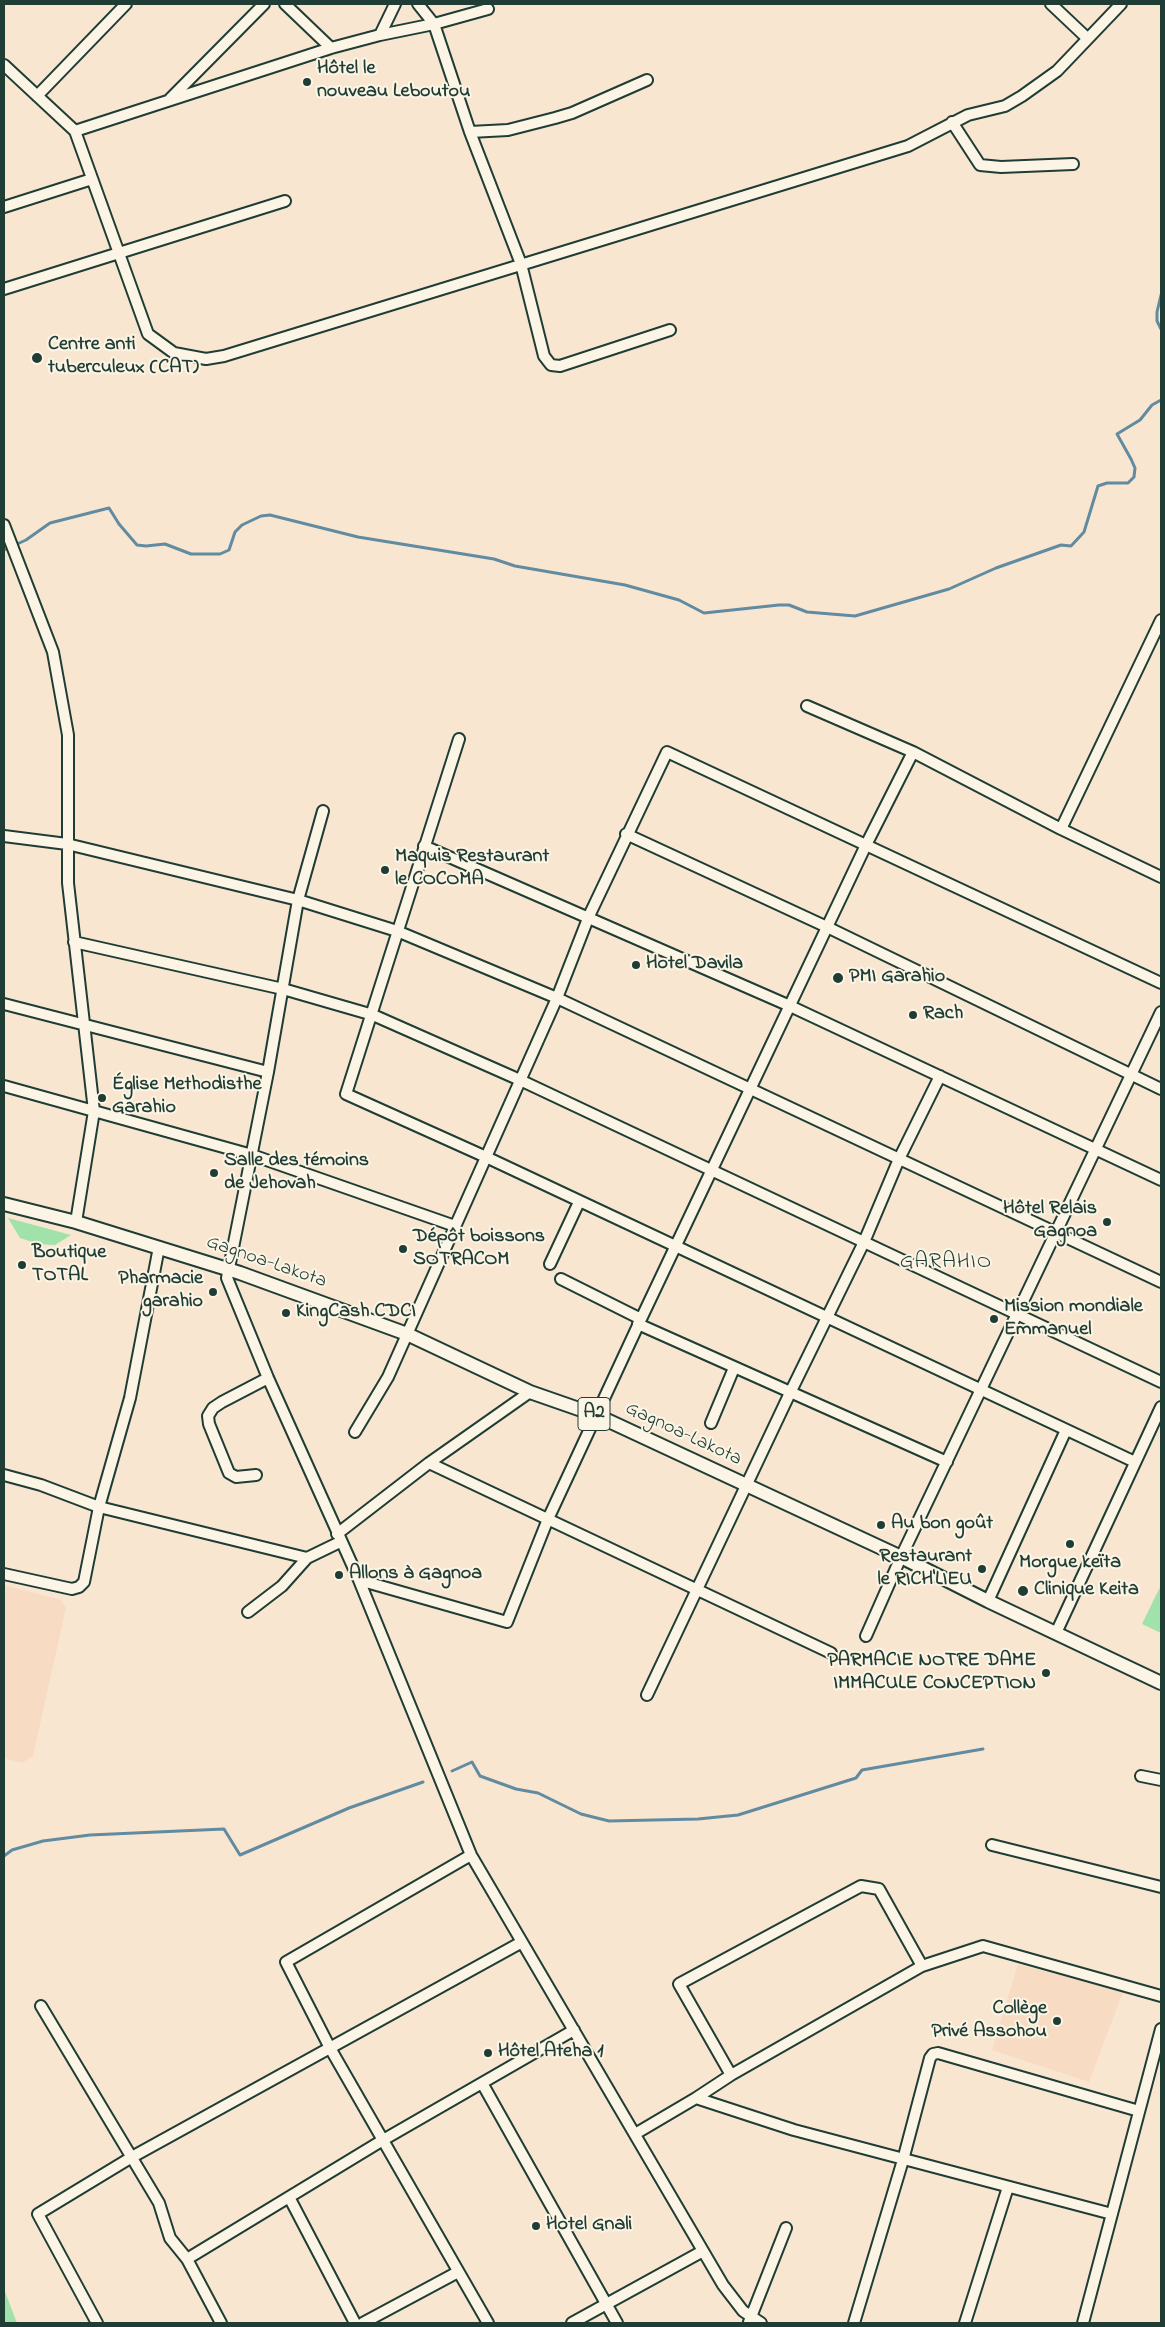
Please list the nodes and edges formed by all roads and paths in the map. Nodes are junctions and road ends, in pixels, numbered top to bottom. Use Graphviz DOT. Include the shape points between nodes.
graph roads {
  1 [pos="126,4"];
  2 [pos="264,4"];
  3 [pos="285,4"];
  4 [pos="396,4"];
  5 [pos="418,4"];
  6 [pos="1051,4"];
  7 [pos="1121,4"];
  8 [pos="488,10"];
  9 [pos="434,24"];
  10 [pos="380,35"];
  11 [pos="1087,38"];
  12 [pos="331,48"];
  13 [pos="4,64"];
  14 [pos="647,80"];
  15 [pos="37,96"];
  16 [pos="168,101"];
  17 [pos="952,122"];
  18 [pos="75,131"];
  19 [pos="470,132"];
  20 [pos="1073,164"];
  21 [pos="92,179"];
  22 [pos="285,200"];
  23 [pos="4,207"];
  24 [pos="119,253"];
  25 [pos="521,264"];
  26 [pos="4,289"];
  27 [pos="670,330"];
  28 [pos="4,524"];
  29 [pos="1161,620"];
  30 [pos="808,706"];
  31 [pos="459,739"];
  32 [pos="913,752"];
  33 [pos="323,811"];
  34 [pos="1061,830"];
  35 [pos="626,834"];
  36 [pos="4,836"];
  37 [pos="68,844"];
  38 [pos="866,845"];
  39 [pos="424,846"];
  40 [pos="1161,876"];
  41 [pos="298,900"];
  42 [pos="589,916"];
  43 [pos="827,927"];
  44 [pos="397,931"];
  45 [pos="74,942"];
  46 [pos="1161,983"];
  47 [pos="283,989"];
  48 [pos="557,998"];
  49 [pos="4,1004"];
  50 [pos="790,1006"];
  51 [pos="1161,1012"];
  52 [pos="372,1015"];
  53 [pos="85,1026"];
  54 [pos="268,1072"];
  55 [pos="940,1076"];
  56 [pos="1132,1076"];
  57 [pos="520,1080"];
  58 [pos="4,1086"];
  59 [pos="750,1089"];
  60 [pos="1161,1089"];
  61 [pos="94,1110"];
  62 [pos="1096,1149"];
  63 [pos="252,1154"];
  64 [pos="486,1157"];
  65 [pos="899,1159"];
  66 [pos="711,1170"];
  67 [pos="1161,1180"];
  68 [pos="579,1202"];
  69 [pos="4,1204"];
  70 [pos="76,1222"];
  71 [pos="455,1226"];
  72 [pos="1056,1233"];
  73 [pos="864,1242"];
  74 [pos="675,1246"];
  75 [pos="159,1247"];
  76 [pos="550,1264"];
  77 [pos="228,1269"];
  78 [pos="560,1279"];
  79 [pos="1161,1282"];
  80 [pos="1017,1314"];
  81 [pos="827,1317"];
  82 [pos="640,1322"];
  83 [pos="407,1334"];
  84 [pos="734,1368"];
  85 [pos="268,1378"];
  86 [pos="1161,1382"];
  87 [pos="981,1390"];
  88 [pos="530,1392"];
  89 [pos="790,1393"];
  90 [pos="1161,1407"];
  91 [pos="596,1415"];
  92 [pos="711,1423"];
  93 [pos="1066,1430"];
  94 [pos="355,1432"];
  95 [pos="947,1462"];
  96 [pos="1135,1462"];
  97 [pos="429,1463"];
  98 [pos="4,1475"];
  99 [pos="256,1475"];
  100 [pos="746,1486"];
  101 [pos="99,1508"];
  102 [pos="548,1519"];
  103 [pos="339,1538"];
  104 [pos="901,1557"];
  105 [pos="306,1558"];
  106 [pos="4,1574"];
  107 [pos="358,1580"];
  108 [pos="697,1589"];
  109 [pos="988,1601"];
  110 [pos="248,1612"];
  111 [pos="1056,1633"];
  112 [pos="866,1636"];
  113 [pos="831,1653"];
  114 [pos="1161,1683"];
  115 [pos="647,1695"];
  116 [pos="1141,1776"];
  117 [pos="1161,1780"];
  118 [pos="992,1845"];
  119 [pos="471,1855"];
  120 [pos="1161,1887"];
  121 [pos="522,1942"];
  122 [pos="922,1966"];
  123 [pos="1161,1996"];
  124 [pos="41,2006"];
  125 [pos="1161,2029"];
  126 [pos="574,2030"];
  127 [pos="330,2048"];
  128 [pos="731,2075"];
  129 [pos="482,2083"];
  130 [pos="696,2098"];
  131 [pos="1139,2111"];
  132 [pos="635,2134"];
  133 [pos="383,2140"];
  134 [pos="132,2157"];
  135 [pos="903,2160"];
  136 [pos="1008,2187"];
  137 [pos="289,2197"];
  138 [pos="1112,2214"];
  139 [pos="786,2228"];
  140 [pos="703,2250"];
  141 [pos="187,2260"];
  142 [pos="458,2272"];
  143 [pos="607,2305"];
  144 [pos="749,2320"];
  145 [pos="97,2323"];
  146 [pos="221,2323"];
  147 [pos="356,2323"];
  148 [pos="363,2323"];
  149 [pos="488,2323"];
  150 [pos="572,2323"];
  151 [pos="617,2323"];
  152 [pos="761,2323"];
  153 [pos="854,2323"];
  154 [pos="965,2323"];
  155 [pos="1083,2323"];
  1 -- 15 [label="street"];
  2 -- 16 [label="street"];
  3 -- 12 [label="street"];
  4 -- 10 [label="street"];
  5 -- 9 [label="street"];
  6 -- 11 [label="street"];
  7 -- 11 [label="street"];
  8 -- 9 [label="street"];
  9 -- 10 [label="street"];
  9 -- 19 [label="street"];
  10 -- 12 [label="street"];
  11 -- 17 [label="street" via="1057,71 1022,96 1005,106"];
  12 -- 16 [label="street"];
  13 -- 15 [label="street"];
  14 -- 19 [label="street" via="564,116 508,130"];
  15 -- 18 [label="street"];
  16 -- 18 [label="street"];
  17 -- 20 [label="street" via="980,165"];
  17 -- 25 [label="street" via="908,146"];
  18 -- 21 [label="street"];
  19 -- 25 [label="street"];
  21 -- 23 [label="street"];
  21 -- 24 [label="street"];
  22 -- 24 [label="street"];
  24 -- 25 [label="street" via="148,334 174,353 206,359"];
  24 -- 26 [label="street"];
  25 -- 27 [label="street" via="544,356 551,364 560,366"];
  28 -- 37 [label="street" via="44,624 62,690 68,736"];
  29 -- 34 [label="street"];
  30 -- 32 [label="street"];
  31 -- 39 [label="street"];
  32 -- 34 [label="street"];
  32 -- 38 [label="street"];
  33 -- 41 [label="street"];
  34 -- 40 [label="street"];
  35 -- 38 [label="street" via="667,752"];
  35 -- 42 [label="street"];
  35 -- 43 [label="street"];
  36 -- 37 [label="street"];
  37 -- 41 [label="street"];
  37 -- 45 [label="street"];
  38 -- 43 [label="street"];
  38 -- 46 [label="street"];
  39 -- 42 [label="street"];
  39 -- 44 [label="street"];
  41 -- 44 [label="street"];
  41 -- 47 [label="street"];
  42 -- 48 [label="street"];
  42 -- 50 [label="street"];
  43 -- 50 [label="street"];
  43 -- 56 [label="street"];
  44 -- 48 [label="street"];
  44 -- 52 [label="street"];
  45 -- 47 [label="street"];
  45 -- 53 [label="street"];
  47 -- 52 [label="street"];
  47 -- 54 [label="street"];
  48 -- 57 [label="street"];
  48 -- 59 [label="street"];
  49 -- 53 [label="street"];
  50 -- 55 [label="street"];
  50 -- 59 [label="street"];
  51 -- 56 [label="street"];
  52 -- 57 [label="street"];
  52 -- 64 [label="street" via="346,1094"];
  53 -- 54 [label="street"];
  53 -- 61 [label="street"];
  54 -- 63 [label="street"];
  55 -- 62 [label="street"];
  55 -- 65 [label="street"];
  56 -- 60 [label="street"];
  56 -- 62 [label="street"];
  57 -- 64 [label="street"];
  57 -- 66 [label="street"];
  58 -- 61 [label="street"];
  59 -- 65 [label="street"];
  59 -- 66 [label="street"];
  61 -- 63 [label="street"];
  61 -- 70 [label="street"];
  62 -- 67 [label="street"];
  62 -- 72 [label="street"];
  63 -- 71 [label="street"];
  63 -- 77 [label="street"];
  64 -- 68 [label="street"];
  64 -- 71 [label="street"];
  65 -- 72 [label="street"];
  65 -- 73 [label="street"];
  66 -- 73 [label="street"];
  66 -- 74 [label="street"];
  68 -- 74 [label="street"];
  68 -- 76 [label="street"];
  69 -- 70 [label="main road, Gagnoa-Lakota / A2"];
  70 -- 75 [label="main road, Gagnoa-Lakota / A2"];
  71 -- 83 [label="street"];
  72 -- 79 [label="street"];
  72 -- 80 [label="street"];
  73 -- 80 [label="street"];
  73 -- 81 [label="street"];
  74 -- 81 [label="street"];
  74 -- 82 [label="street"];
  75 -- 77 [label="main road, Gagnoa-Lakota / A2"];
  75 -- 101 [label="street" via="130,1398"];
  77 -- 83 [label="main road, Gagnoa-Lakota / A2"];
  77 -- 85 [label="street" via="227,1278"];
  78 -- 82 [label="street"];
  80 -- 86 [label="street"];
  80 -- 87 [label="street"];
  81 -- 87 [label="street"];
  81 -- 89 [label="street"];
  82 -- 84 [label="street"];
  82 -- 91 [label="street"];
  83 -- 88 [label="main road, Gagnoa-Lakota / A2"];
  83 -- 94 [label="street" via="388,1377"];
  84 -- 89 [label="street"];
  84 -- 92 [label="street"];
  85 -- 99 [label="street" via="222,1402 208,1416 229,1473 236,1478"];
  85 -- 103 [label="street"];
  87 -- 93 [label="street"];
  87 -- 95 [label="street"];
  88 -- 91 [label="main road, Gagnoa-Lakota / A2"];
  88 -- 97 [label="street"];
  89 -- 95 [label="street"];
  89 -- 100 [label="street"];
  90 -- 96 [label="street"];
  91 -- 100 [label="main road, Gagnoa-Lakota / A2"];
  91 -- 102 [label="street"];
  93 -- 96 [label="street"];
  93 -- 109 [label="street"];
  95 -- 104 [label="street"];
  96 -- 111 [label="street"];
  97 -- 102 [label="street"];
  97 -- 103 [label="street"];
  98 -- 101 [label="street" via="41,1485"];
  100 -- 104 [label="main road, Gagnoa-Lakota / A2"];
  100 -- 108 [label="street"];
  101 -- 105 [label="street"];
  101 -- 106 [label="street" via="84,1582 79,1587 72,1589"];
  102 -- 107 [label="street" via="507,1622"];
  102 -- 108 [label="street"];
  103 -- 105 [label="street"];
  103 -- 107 [label="street"];
  104 -- 109 [label="main road, Gagnoa-Lakota / A2"];
  104 -- 112 [label="street"];
  105 -- 110 [label="street" via="282,1586"];
  107 -- 119 [label="street"];
  108 -- 113 [label="street"];
  108 -- 115 [label="street"];
  109 -- 111 [label="main road, Gagnoa-Lakota / A2"];
  111 -- 114 [label="main road, Gagnoa-Lakota / A2"];
  116 -- 117 [label="street"];
  118 -- 120 [label="street"];
  119 -- 121 [label="street"];
  119 -- 127 [label="street" via="286,1962"];
  121 -- 126 [label="street"];
  121 -- 127 [label="street"];
  122 -- 123 [label="street" via="983,1946"];
  122 -- 128 [label="street"];
  122 -- 128 [label="street" via="879,1889 860,1886 679,1984"];
  124 -- 134 [label="street"];
  125 -- 131 [label="street"];
  126 -- 129 [label="street"];
  126 -- 132 [label="street"];
  127 -- 133 [label="street"];
  127 -- 134 [label="street"];
  128 -- 130 [label="street"];
  129 -- 133 [label="street"];
  129 -- 143 [label="street"];
  130 -- 132 [label="street"];
  130 -- 135 [label="street" via="794,2130"];
  131 -- 135 [label="street" via="933,2054"];
  131 -- 138 [label="street"];
  132 -- 140 [label="street"];
  133 -- 137 [label="street"];
  133 -- 142 [label="street"];
  134 -- 141 [label="street" via="158,2203 170,2238"];
  134 -- 145 [label="street" via="38,2214"];
  135 -- 136 [label="street"];
  135 -- 153 [label="street"];
  136 -- 138 [label="street"];
  136 -- 154 [label="street"];
  137 -- 141 [label="street"];
  137 -- 147 [label="street"];
  138 -- 155 [label="street"];
  139 -- 144 [label="street"];
  140 -- 143 [label="street"];
  140 -- 144 [label="street" via="723,2285"];
  141 -- 146 [label="street"];
  142 -- 148 [label="street"];
  142 -- 149 [label="street"];
  143 -- 150 [label="street"];
  143 -- 151 [label="street"];
  144 -- 152 [label="street"];
}
